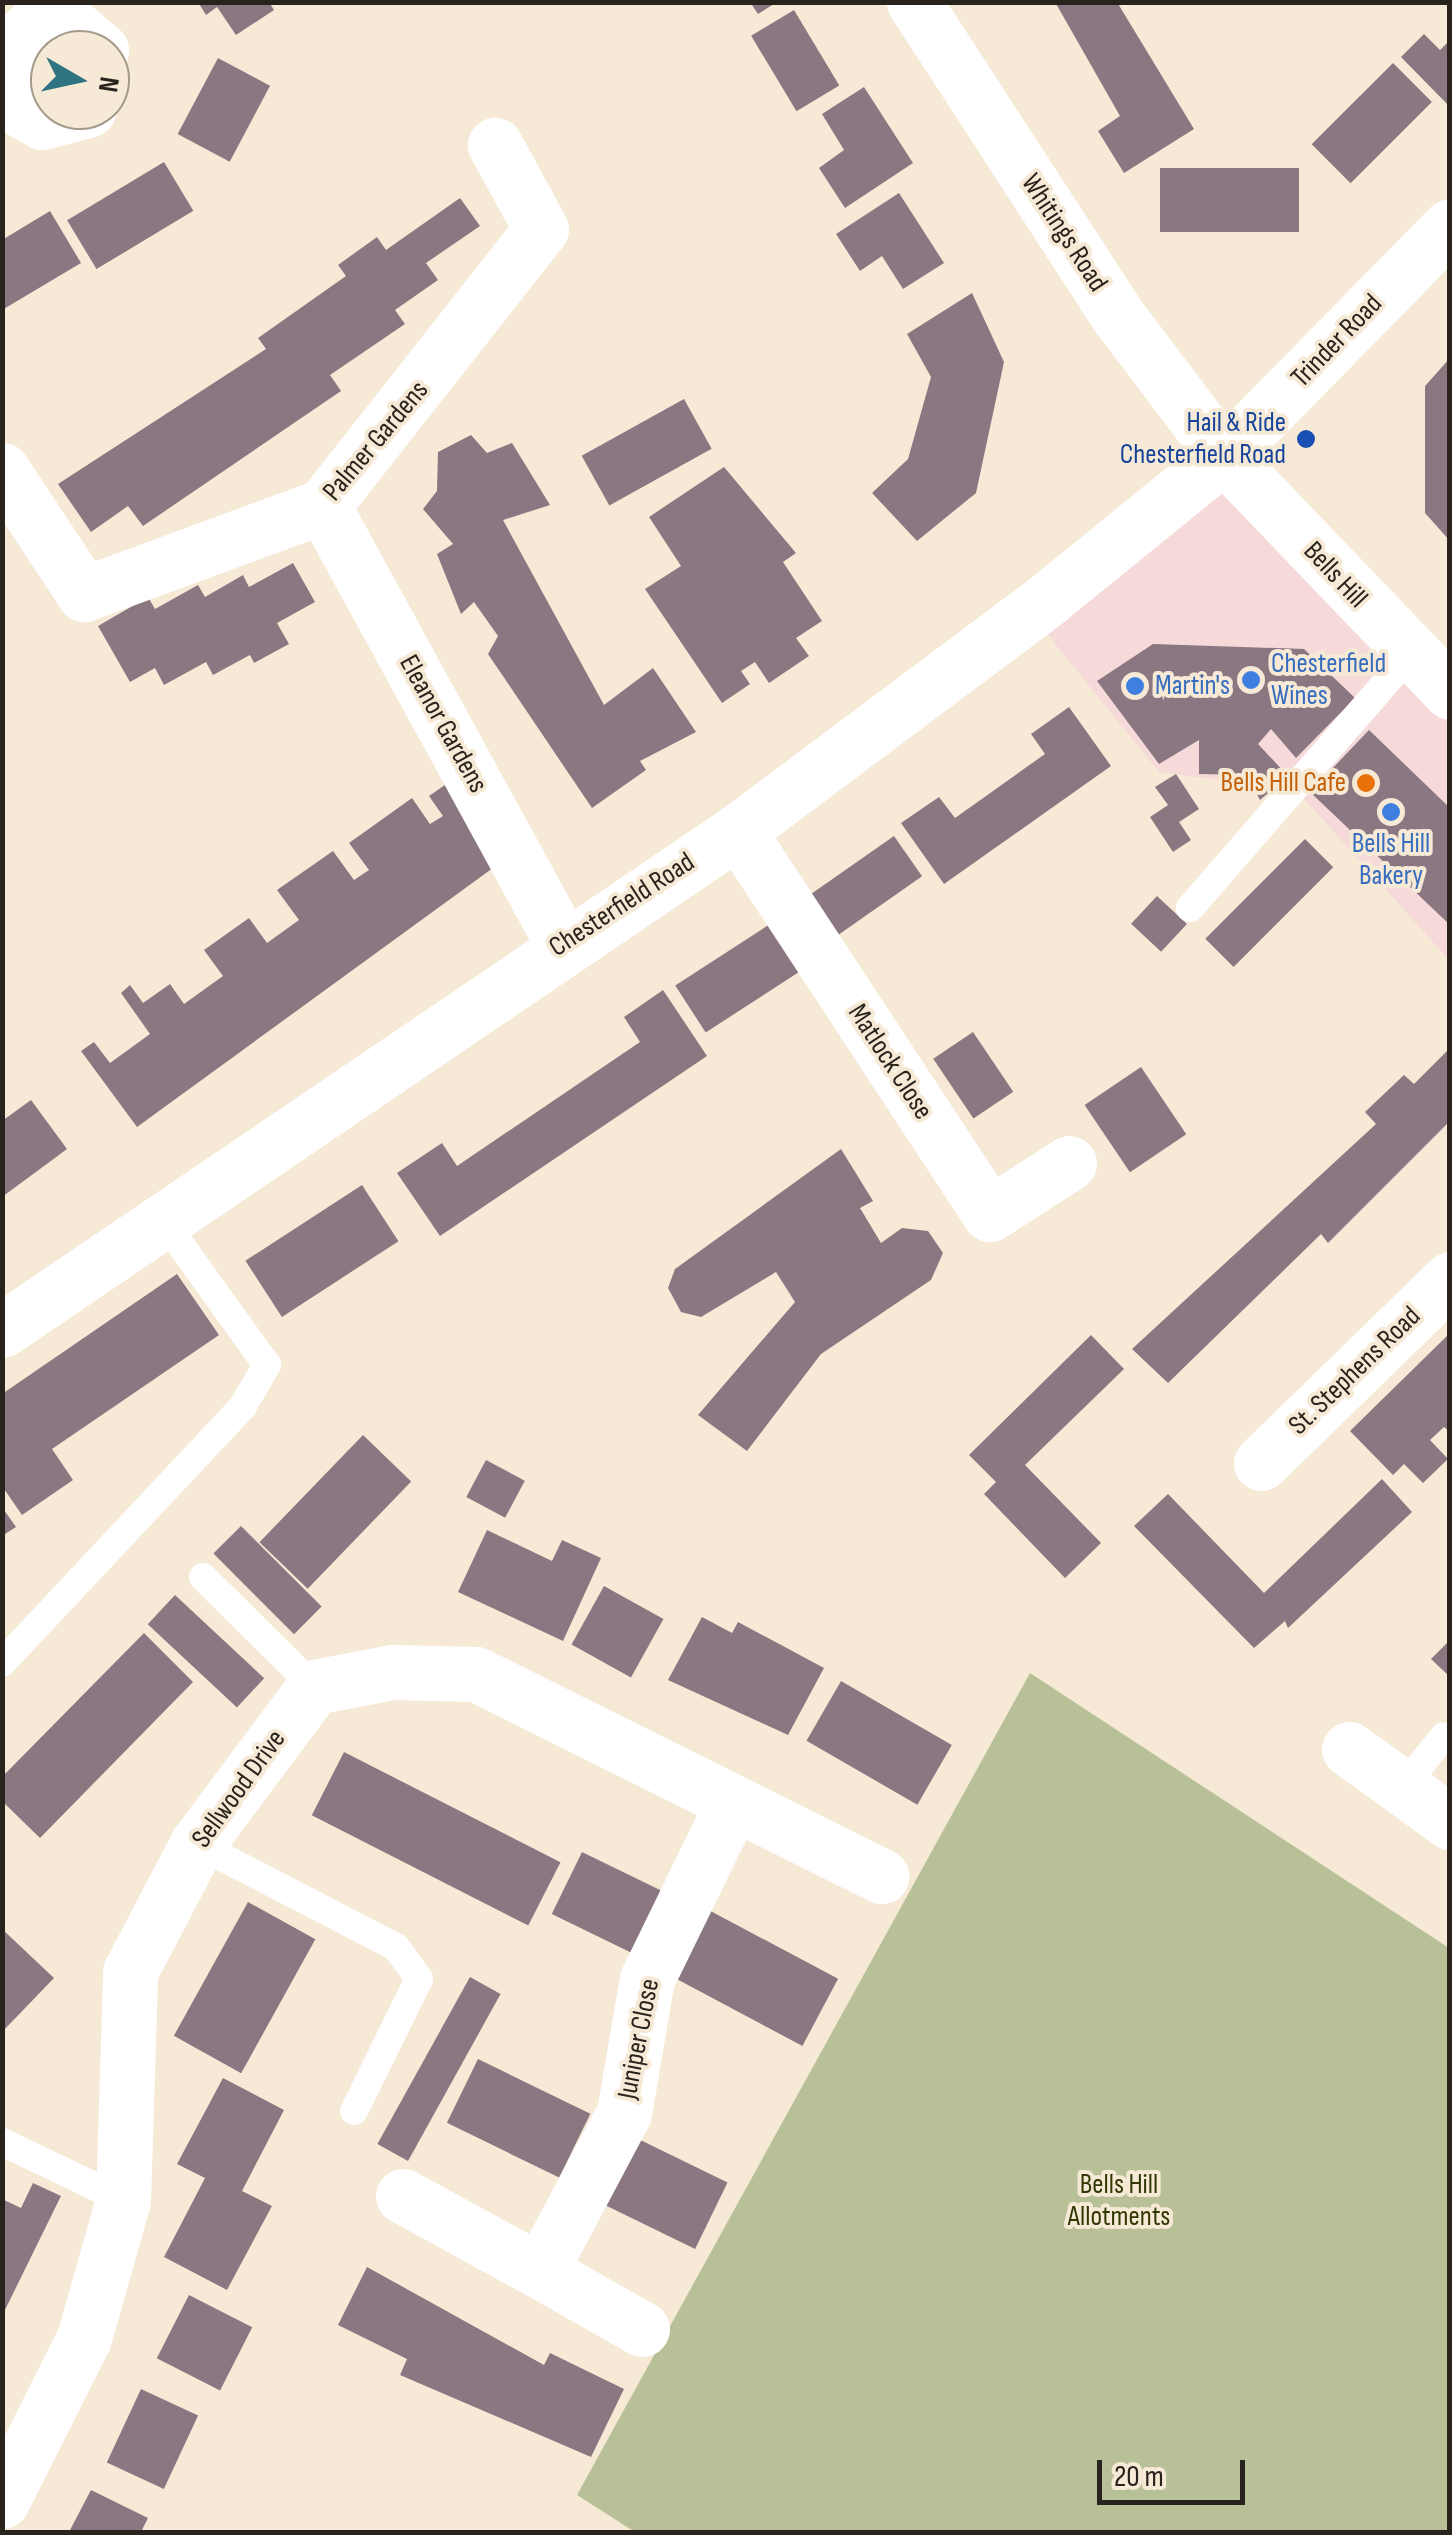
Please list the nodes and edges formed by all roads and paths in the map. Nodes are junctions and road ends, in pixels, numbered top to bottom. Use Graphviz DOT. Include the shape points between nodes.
graph roads {
  1 [pos="914,2"];
  2 [pos="78,30"];
  3 [pos="5,90"];
  4 [pos="30,112"];
  5 [pos="495,145"];
  6 [pos="1450,226"];
  7 [pos="1224,456"];
  8 [pos="2,470"];
  9 [pos="323,506"];
  10 [pos="1410,655"];
  11 [pos="1450,692"];
  12 [pos="738,831"];
  13 [pos="1190,908"];
  14 [pos="562,942"];
  15 [pos="1069,1163"];
  16 [pos="160,1216"];
  17 [pos="1450,1279"];
  18 [pos="2,1330"];
  19 [pos="1261,1464"];
  20 [pos="203,1577"];
  21 [pos="2,1663"];
  22 [pos="314,1687"];
  23 [pos="1444,1736"];
  24 [pos="1349,1749"];
  25 [pos="1401,1789"];
  26 [pos="731,1807"];
  27 [pos="1450,1822"];
  28 [pos="197,1844"];
  29 [pos="881,1876"];
  30 [pos="354,2111"];
  31 [pos="2,2142"];
  32 [pos="403,2196"];
  33 [pos="123,2200"];
  34 [pos="540,2271"];
  35 [pos="642,2330"];
  36 [pos="9,2469"];
  1 -- 7 [label="street, Whitings Road" via="1118,316"];
  2 -- 3 [label="street" via="67,21 37,22 7,50"];
  3 -- 4 [label="street"];
  5 -- 9 [label="street, Palmer Gardens" via="542,228"];
  6 -- 7 [label="street, Trinder Road"];
  7 -- 10 [label="street, Bells Hill"];
  7 -- 12 [label="street, Chesterfield Road"];
  8 -- 9 [label="street, Palmer Gardens" via="84,594"];
  9 -- 14 [label="street, Eleanor Gardens"];
  10 -- 11 [label="street, Bells Hill"];
  10 -- 13 [label="lane"];
  12 -- 14 [label="street, Chesterfield Road"];
  12 -- 15 [label="street, Matlock Close" via="990,1214"];
  14 -- 16 [label="street, Chesterfield Road"];
  16 -- 18 [label="street, Chesterfield Road"];
  16 -- 21 [label="lane" via="267,1365 243,1406"];
  17 -- 19 [label="street, St. Stephens Road"];
  20 -- 22 [label="lane"];
  22 -- 26 [label="street" via="393,1672 476,1674"];
  22 -- 28 [label="street, Sellwood Drive"];
  23 -- 25 [label="lane"];
  24 -- 25 [label="street"];
  25 -- 27 [label="street"];
  26 -- 29 [label="street"];
  26 -- 34 [label="street, Juniper Close" via="647,1979 624,2113"];
  28 -- 30 [label="lane" via="396,1947 419,1979"];
  28 -- 33 [label="street, Sellwood Drive" via="130,1972"];
  31 -- 33 [label="lane"];
  32 -- 34 [label="street"];
  33 -- 36 [label="street, Sellwood Drive" via="84,2338"];
  34 -- 35 [label="street"];
}
